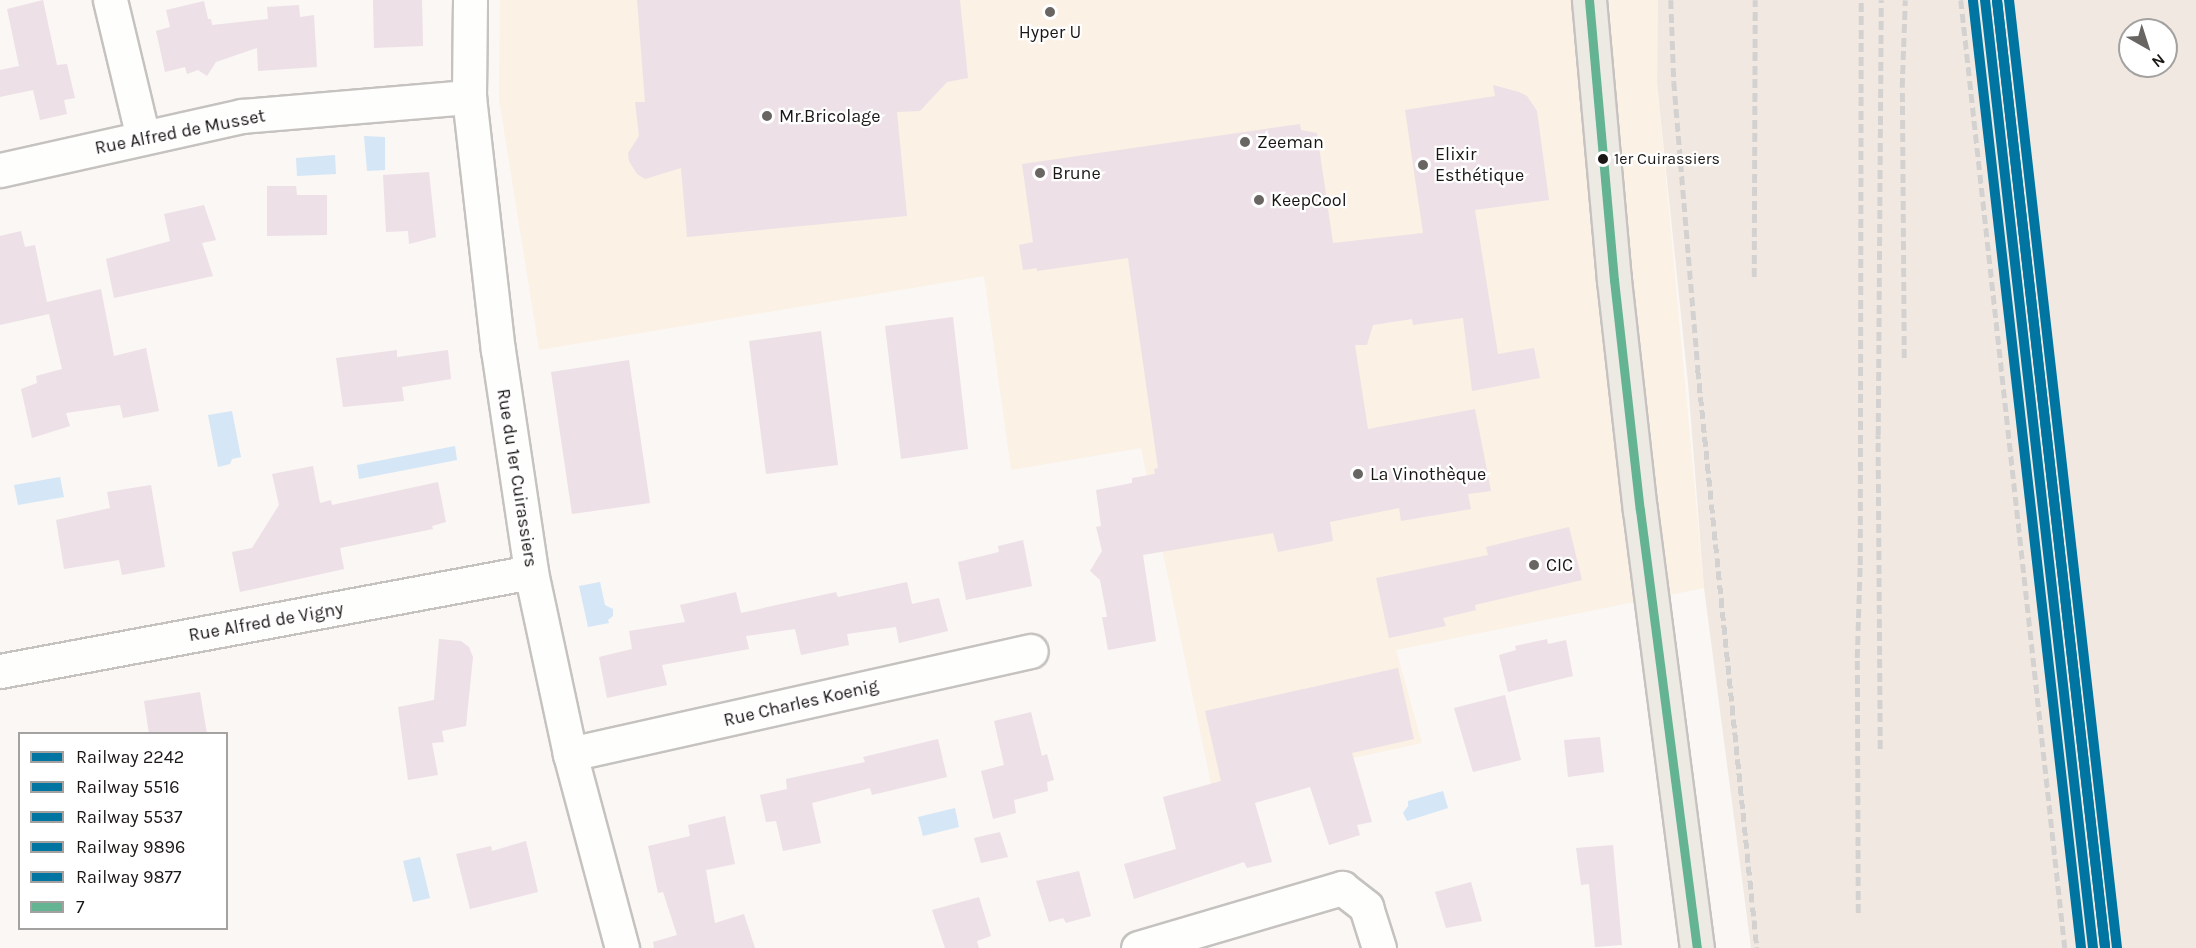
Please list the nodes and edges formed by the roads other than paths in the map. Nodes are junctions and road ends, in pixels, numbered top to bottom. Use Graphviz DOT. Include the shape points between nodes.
graph roads {
  1 [pos="110,0"];
  2 [pos="470,0"];
  3 [pos="1589,0"];
  4 [pos="469,96"];
  5 [pos="143,137"];
  6 [pos="0,170"];
  7 [pos="531,572"];
  8 [pos="1031,651"];
  9 [pos="0,671"];
  10 [pos="570,754"];
  11 [pos="622,948"];
  12 [pos="1138,948"];
  13 [pos="1379,948"];
  14 [pos="1697,948"];
  1 -- 5 [label="street"];
  2 -- 4 [label="street, Rue du 1er Cuirassiers"];
  3 -- 14 [label="main road" via="1640,510"];
  4 -- 5 [label="street, Rue Alfred de Musset" via="242,116"];
  4 -- 7 [label="street, Rue du 1er Cuirassiers" via="498,350"];
  5 -- 6 [label="street, Rue Alfred de Musset"];
  7 -- 9 [label="street, Rue Alfred de Vigny"];
  7 -- 10 [label="street, Rue du 1er Cuirassiers"];
  8 -- 10 [label="street, Rue Charles Koenig"];
  10 -- 11 [label="street, Rue du 1er Cuirassiers"];
  12 -- 13 [label="street" via="1342,888 1366,907"];
}
